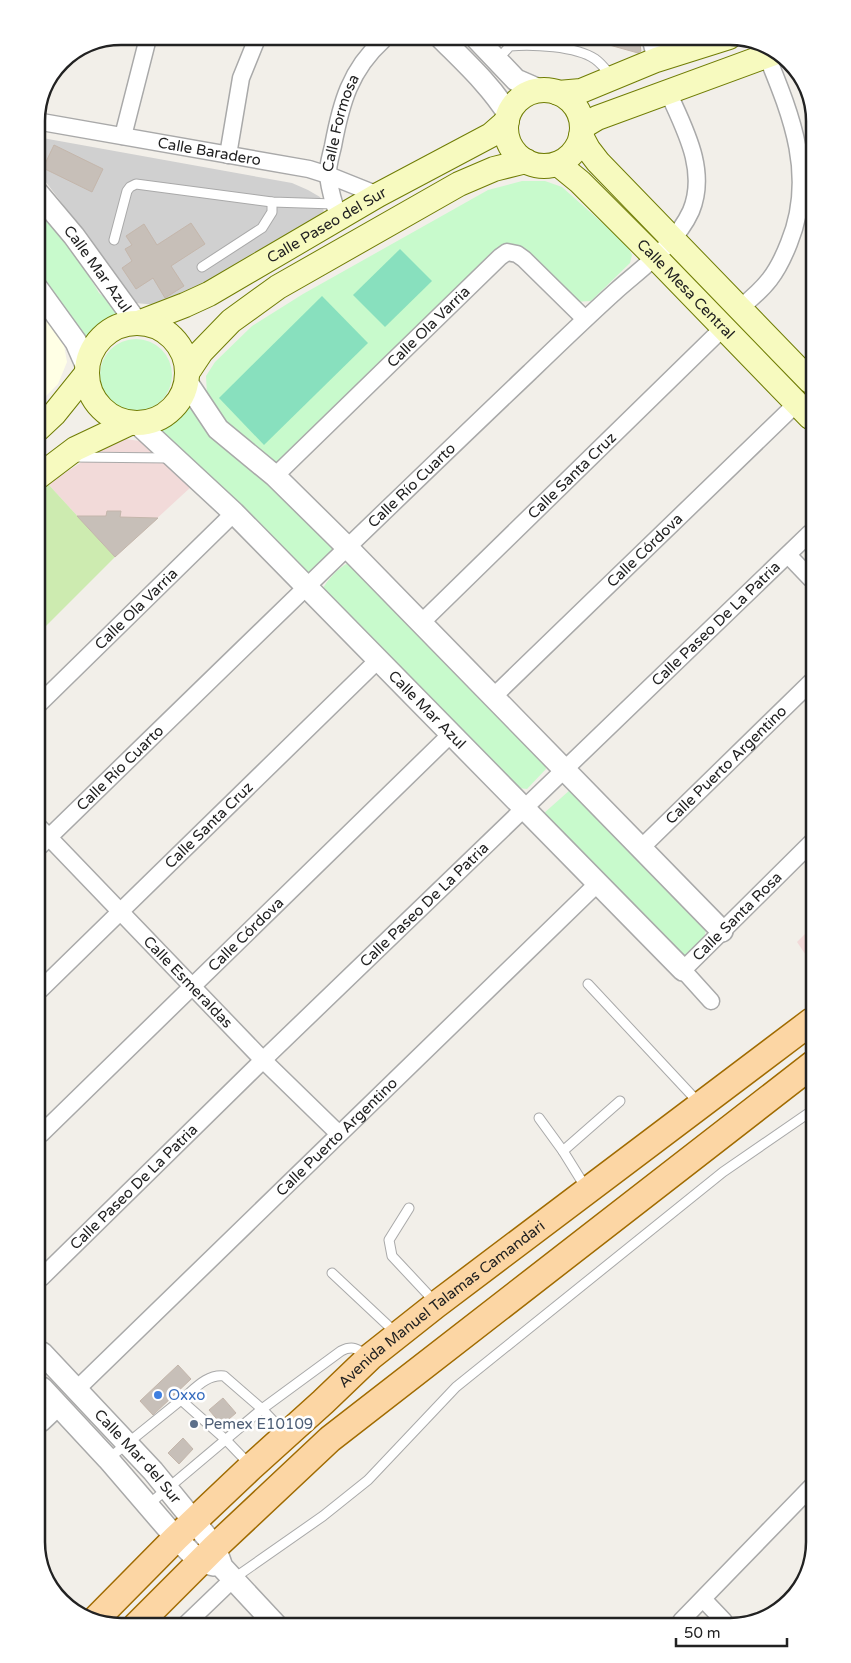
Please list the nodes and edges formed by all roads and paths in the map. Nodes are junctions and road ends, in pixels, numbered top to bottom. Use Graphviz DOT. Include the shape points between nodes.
graph roads {
  1 [pos="146,45"];
  2 [pos="254,45"];
  3 [pos="378,45"];
  4 [pos="448,45"];
  5 [pos="483,45"];
  6 [pos="652,45"];
  7 [pos="702,45"];
  8 [pos="768,55"];
  9 [pos="773,59"];
  10 [pos="497,60"];
  11 [pos="656,60"];
  12 [pos="612,78"];
  13 [pos="548,92"];
  14 [pos="668,92"];
  15 [pos="508,118"];
  16 [pos="45,123"];
  17 [pos="582,131"];
  18 [pos="123,136"];
  19 [pos="228,155"];
  20 [pos="526,162"];
  21 [pos="558,164"];
  22 [pos="328,174"];
  23 [pos="378,195"];
  24 [pos="45,202"];
  25 [pos="272,202"];
  26 [pos="337,211"];
  27 [pos="673,239"];
  28 [pos="114,240"];
  29 [pos="654,256"];
  30 [pos="202,267"];
  31 [pos="45,299"];
  32 [pos="740,308"];
  33 [pos="585,320"];
  34 [pos="139,322"];
  35 [pos="723,328"];
  36 [pos="87,370"];
  37 [pos="186,377"];
  38 [pos="806,377"];
  39 [pos="803,410"];
  40 [pos="45,422"];
  41 [pos="133,423"];
  42 [pos="63,457"];
  43 [pos="176,458"];
  44 [pos="45,471"];
  45 [pos="275,476"];
  46 [pos="234,513"];
  47 [pos="806,537"];
  48 [pos="347,547"];
  49 [pos="788,555"];
  50 [pos="806,575"];
  51 [pos="306,587"];
  52 [pos="421,623"];
  53 [pos="378,660"];
  54 [pos="806,687"];
  55 [pos="494,697"];
  56 [pos="45,698"];
  57 [pos="451,734"];
  58 [pos="565,770"];
  59 [pos="524,809"];
  60 [pos="45,835"];
  61 [pos="45,839"];
  62 [pos="641,848"];
  63 [pos="806,848"];
  64 [pos="598,883"];
  65 [pos="120,912"];
  66 [pos="722,931"];
  67 [pos="683,970"];
  68 [pos="588,984"];
  69 [pos="45,985"];
  70 [pos="192,986"];
  71 [pos="711,1001"];
  72 [pos="806,1026"];
  73 [pos="263,1060"];
  74 [pos="806,1069"];
  75 [pos="620,1101"];
  76 [pos="701,1105"];
  77 [pos="806,1115"];
  78 [pos="539,1118"];
  79 [pos="45,1130"];
  80 [pos="339,1134"];
  81 [pos="564,1151"];
  82 [pos="588,1190"];
  83 [pos="409,1208"];
  84 [pos="332,1273"];
  85 [pos="45,1274"];
  86 [pos="437,1304"];
  87 [pos="398,1334"];
  88 [pos="45,1356"];
  89 [pos="370,1357"];
  90 [pos="76,1389"];
  91 [pos="45,1391"];
  92 [pos="181,1400"];
  93 [pos="60,1406"];
  94 [pos="262,1409"];
  95 [pos="45,1420"];
  96 [pos="287,1435"];
  97 [pos="226,1440"];
  98 [pos="128,1444"];
  99 [pos="108,1459"];
  100 [pos="251,1467"];
  101 [pos="168,1489"];
  102 [pos="806,1492"];
  103 [pos="148,1505"];
  104 [pos="185,1529"];
  105 [pos="217,1564"];
  106 [pos="703,1599"];
  107 [pos="100,1615"];
  108 [pos="146,1618"];
  109 [pos="188,1618"];
  110 [pos="269,1618"];
  111 [pos="683,1618"];
  112 [pos="721,1618"];
  1 -- 18 [label="street"];
  2 -- 19 [label="street" via="241,78"];
  3 -- 22 [label="street, Calle Formosa" via="349,84"];
  4 -- 15 [label="street" via="499,100"];
  5 -- 10 [label="street"];
  6 -- 11 [label="street"];
  7 -- 11 [label="main road"];
  8 -- 14 [label="main road"];
  9 -- 32 [label="street" via="794,131 800,163 801,200 795,228 780,265 760,293"];
  10 -- 12 [label="lane" via="510,46 537,45 580,52 604,66"];
  10 -- 13 [label="street" via="516,80"];
  11 -- 12 [label="main road"];
  12 -- 13 [label="main road" via="580,91"];
  13 -- 15 [label="main road" via="531,93 518,102"];
  13 -- 17 [label="main road" via="573,104 580,115"];
  14 -- 17 [label="main road" via="597,118"];
  14 -- 27 [label="street, Calle Río Cuarto" via="691,144 697,177 690,212"];
  15 -- 20 [label="main road" via="508,140"];
  15 -- 23 [label="main road, Calle Paseo del Sur" via="491,135"];
  16 -- 18 [label="street, Calle Baradero"];
  17 -- 21 [label="main road" via="577,148"];
  17 -- 27 [label="main road, Calle Mesa Central" via="588,149 598,162"];
  18 -- 19 [label="street, Calle Baradero"];
  19 -- 22 [label="street, Calle Baradero"];
  20 -- 21 [label="main road" via="542,166"];
  20 -- 37 [label="main road, Calle Paseo del Sur" via="494,169 459,184 278,287 231,321 201,352"];
  21 -- 29 [label="main road, Calle Mesa Central"];
  22 -- 23 [label="street, Calle Baradero"];
  22 -- 26 [label="street, Calle Formosa"];
  23 -- 26 [label="main road, Calle Paseo del Sur"];
  24 -- 34 [label="street, Calle Mar Azul"];
  25 -- 26 [label="lane"];
  25 -- 28 [label="lane" via="136,184 127,191"];
  25 -- 30 [label="lane" via="272,212 262,228"];
  26 -- 34 [label="main road, Calle Paseo del Sur" via="209,294"];
  27 -- 29 [label="street, Calle Río Cuarto"];
  27 -- 32 [label="main road, Calle Mesa Central"];
  29 -- 33 [label="street, Calle Río Cuarto"];
  29 -- 35 [label="main road, Calle Mesa Central"];
  31 -- 36 [label="street" via="76,342"];
  32 -- 38 [label="main road, Calle Mesa Central"];
  33 -- 45 [label="street, Calle Ola Varria" via="524,259 507,252"];
  33 -- 48 [label="street, Calle Río Cuarto"];
  34 -- 36 [label="main road" via="106,333 90,354"];
  34 -- 37 [label="main road" via="158,327 177,344 184,358"];
  35 -- 39 [label="main road, Calle Mesa Central"];
  35 -- 52 [label="street, Calle Santa Cruz"];
  36 -- 40 [label="main road"];
  36 -- 41 [label="main road" via="89,387 104,411 116,419"];
  37 -- 41 [label="main road" via="183,392 166,413 152,421"];
  37 -- 45 [label="street" via="218,429"];
  39 -- 55 [label="street, Calle Córdova"];
  41 -- 42 [label="main road"];
  41 -- 43 [label="street, Calle Mar Azul"];
  42 -- 43 [label="lane"];
  42 -- 44 [label="main road"];
  43 -- 46 [label="street, Calle Mar Azul"];
  45 -- 48 [label="street"];
  46 -- 51 [label="street, Calle Mar Azul"];
  46 -- 56 [label="street, Calle Ola Varria"];
  47 -- 49 [label="street, Calle Paseo De La Patria"];
  48 -- 51 [label="street, Calle Río Cuarto"];
  48 -- 52 [label="street"];
  49 -- 50 [label="street"];
  49 -- 58 [label="street, Calle Paseo De La Patria"];
  51 -- 53 [label="street, Calle Mar Azul"];
  51 -- 60 [label="street, Calle Río Cuarto"];
  52 -- 55 [label="street"];
  53 -- 57 [label="street, Calle Mar Azul"];
  53 -- 65 [label="street, Calle Santa Cruz"];
  54 -- 62 [label="street, Calle Puerto Argentino"];
  55 -- 58 [label="street"];
  57 -- 59 [label="street, Calle Mar Azul"];
  57 -- 70 [label="street, Calle Córdova"];
  58 -- 59 [label="street, Calle Paseo De La Patria"];
  58 -- 62 [label="street"];
  59 -- 64 [label="street, Calle Mar Azul"];
  59 -- 73 [label="street, Calle Paseo De La Patria"];
  61 -- 65 [label="street, Calle Esmeraldas"];
  62 -- 66 [label="street"];
  63 -- 66 [label="street, Calle Santa Rosa"];
  64 -- 67 [label="street, Calle Mar Azul"];
  64 -- 80 [label="street, Calle Puerto Argentino"];
  65 -- 69 [label="street, Calle Santa Cruz"];
  65 -- 70 [label="street, Calle Esmeraldas"];
  66 -- 67 [label="street, Calle Santa Rosa"];
  67 -- 71 [label="street, Calle Mar Azul"];
  68 -- 76 [label="lane"];
  70 -- 73 [label="street, Calle Esmeraldas"];
  70 -- 79 [label="street, Calle Córdova"];
  72 -- 76 [label="main road, Avenida Manuel Talamas Camandari"];
  73 -- 80 [label="street, Calle Esmeraldas"];
  73 -- 85 [label="street, Calle Paseo De La Patria"];
  74 -- 105 [label="main road" via="330,1439"];
  75 -- 81 [label="lane"];
  76 -- 82 [label="main road, Avenida Manuel Talamas Camandari"];
  77 -- 105 [label="lane" via="722,1172 464,1380 368,1480 323,1516"];
  78 -- 81 [label="lane"];
  80 -- 90 [label="street, Calle Puerto Argentino"];
  81 -- 82 [label="lane"];
  82 -- 86 [label="main road, Avenida Manuel Talamas Camandari"];
  83 -- 86 [label="lane" via="389,1240 392,1256"];
  84 -- 87 [label="lane"];
  86 -- 87 [label="main road, Avenida Manuel Talamas Camandari"];
  87 -- 89 [label="main road, Avenida Manuel Talamas Camandari"];
  88 -- 90 [label="street, Calle Mar del Sur"];
  89 -- 94 [label="lane" via="357,1348 341,1351"];
  89 -- 96 [label="main road, Avenida Manuel Talamas Camandari"];
  90 -- 98 [label="street, Calle Mar del Sur"];
  91 -- 93 [label="street, Calle Mar del Sur"];
  92 -- 94 [label="lane" via="209,1378 224,1376"];
  92 -- 97 [label="lane"];
  92 -- 98 [label="lane"];
  93 -- 95 [label="street"];
  93 -- 99 [label="street, Calle Mar del Sur"];
  94 -- 96 [label="lane"];
  94 -- 97 [label="lane"];
  96 -- 100 [label="main road, Avenida Manuel Talamas Camandari"];
  97 -- 100 [label="lane"];
  97 -- 101 [label="lane"];
  98 -- 99 [label="lane"];
  98 -- 101 [label="street, Calle Mar del Sur"];
  99 -- 103 [label="street, Calle Mar del Sur"];
  100 -- 104 [label="main road, Avenida Manuel Talamas Camandari"];
  101 -- 103 [label="lane"];
  101 -- 104 [label="street, Calle Mar del Sur"];
  102 -- 106 [label="street"];
  103 -- 104 [label="street, Calle Mar del Sur"];
  104 -- 105 [label="street, Calle Mar del Sur"];
  104 -- 107 [label="main road, Avenida Manuel Talamas Camandari"];
  105 -- 108 [label="main road"];
  105 -- 109 [label="street"];
  105 -- 110 [label="street, Calle Mar del Sur"];
  106 -- 111 [label="street"];
  106 -- 112 [label="street"];
}
